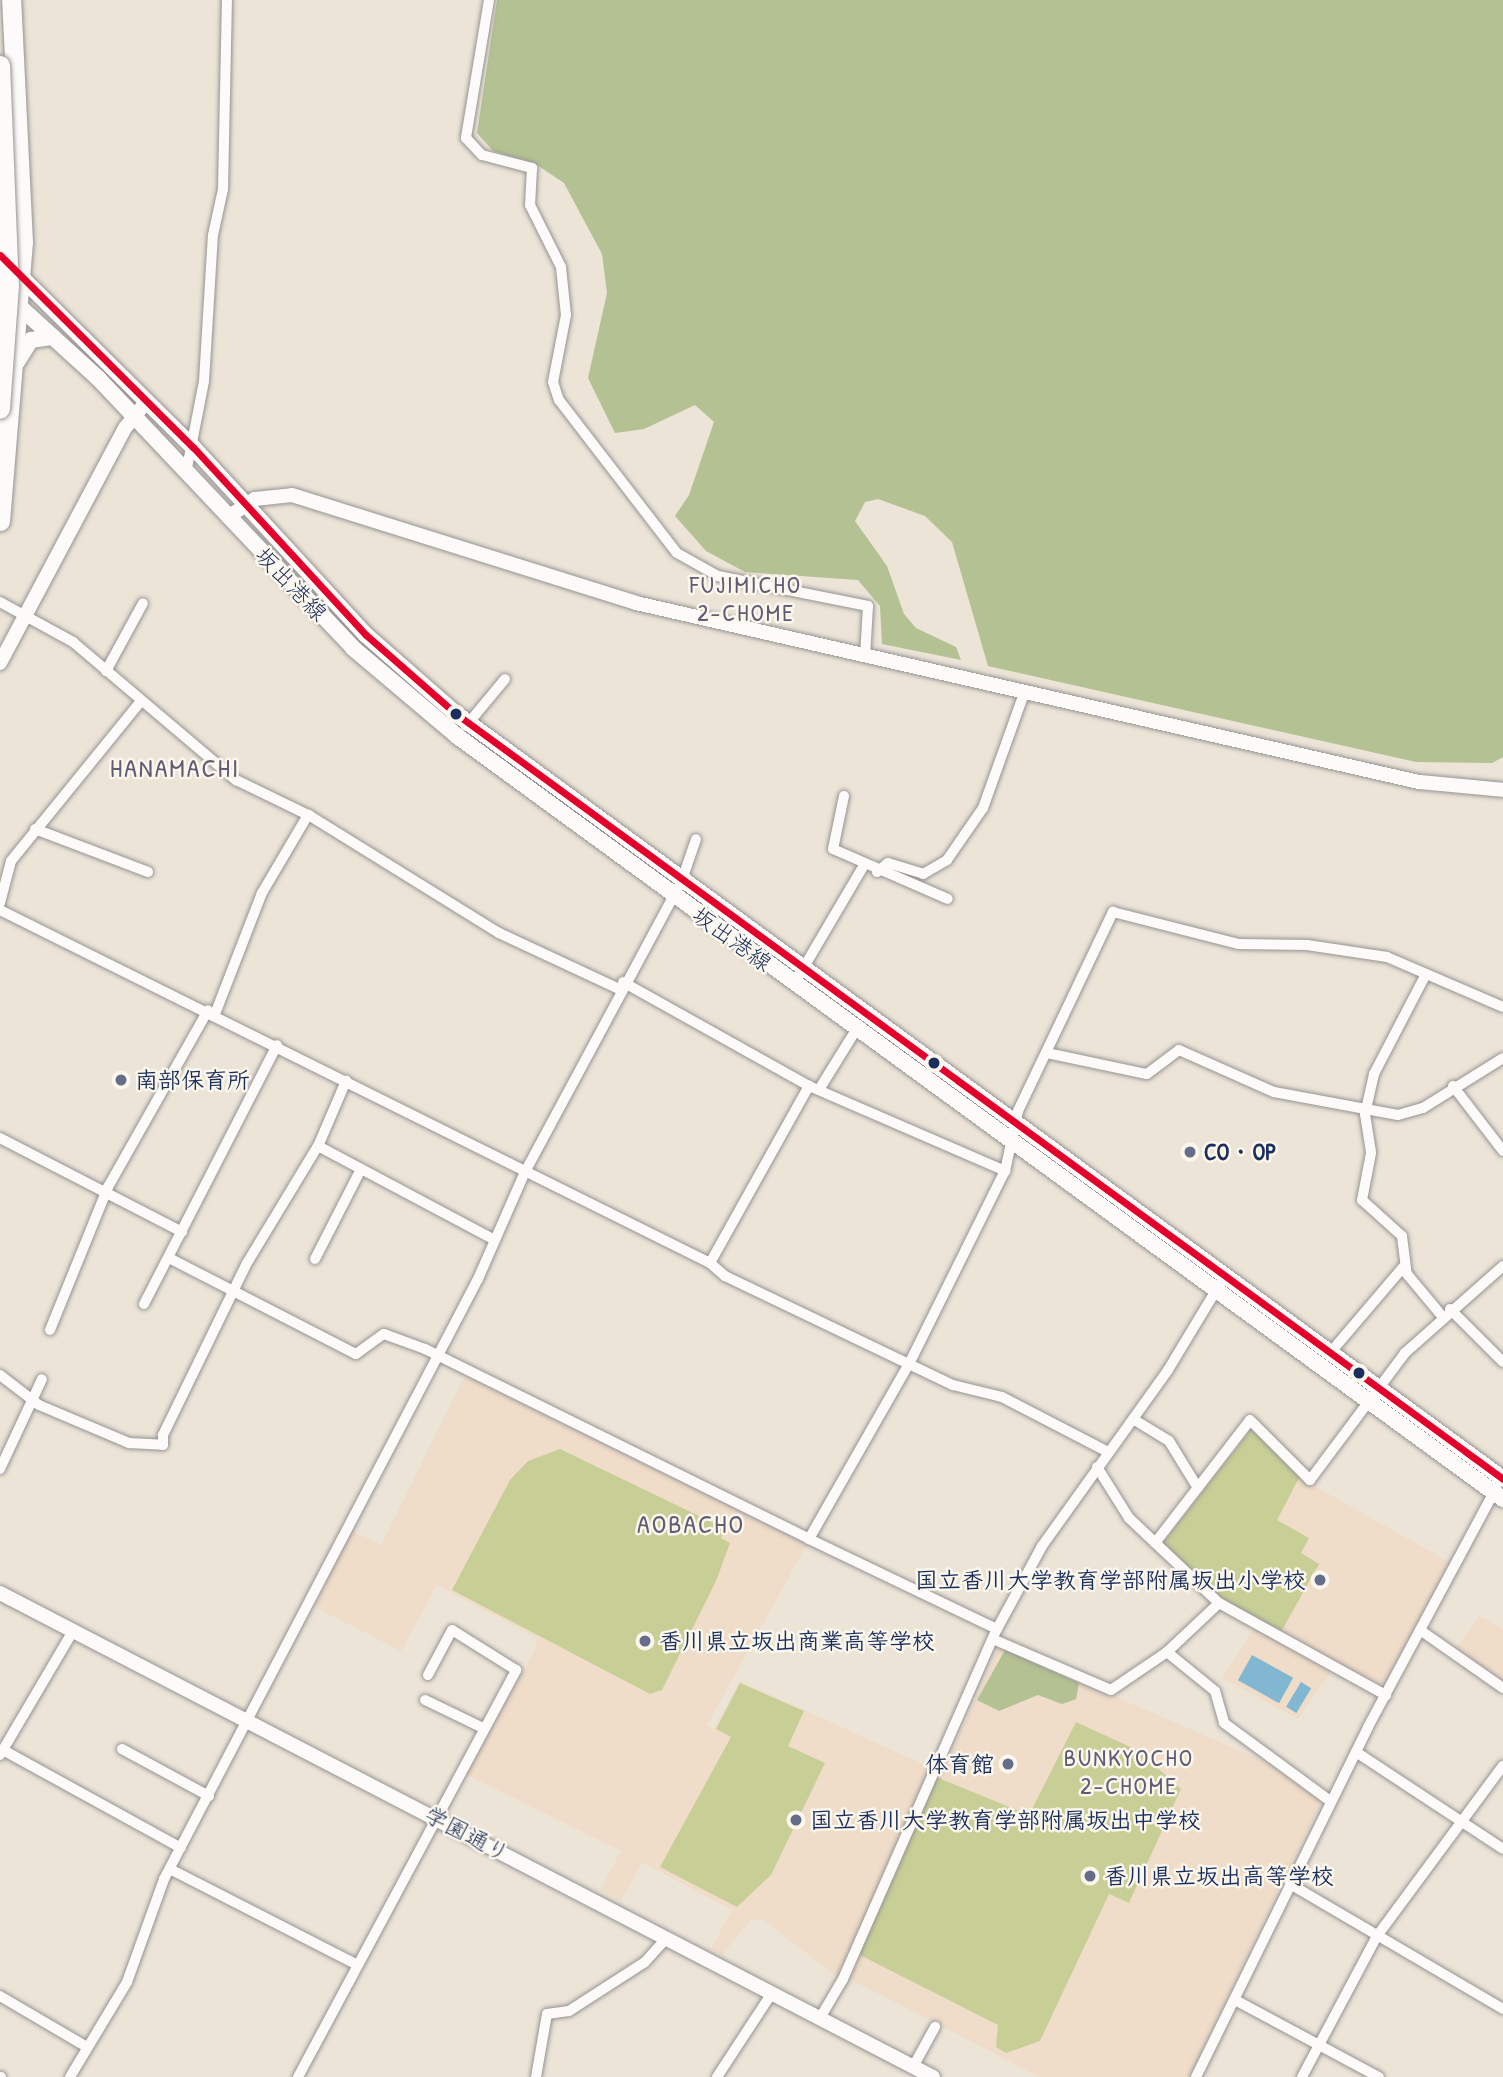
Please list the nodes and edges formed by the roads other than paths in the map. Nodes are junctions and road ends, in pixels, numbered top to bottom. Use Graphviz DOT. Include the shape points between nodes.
graph roads {
  1 [pos="11,0"];
  2 [pos="228,0"];
  3 [pos="489,0"];
  4 [pos="0,65"];
  5 [pos="0,255"];
  6 [pos="21,277"];
  7 [pos="0,286"];
  8 [pos="21,308"];
  9 [pos="53,337"];
  10 [pos="17,362"];
  11 [pos="146,402"];
  12 [pos="0,409"];
  13 [pos="132,416"];
  14 [pos="193,447"];
  15 [pos="186,473"];
  16 [pos="244,503"];
  17 [pos="228,517"];
  18 [pos="0,521"];
  19 [pos="0,602"];
  20 [pos="143,603"];
  21 [pos="23,612"];
  22 [pos="865,656"];
  23 [pos="0,663"];
  24 [pos="106,671"];
  25 [pos="505,679"];
  26 [pos="1025,691"];
  27 [pos="141,701"];
  28 [pos="463,730"];
  29 [pos="1503,790"];
  30 [pos="844,796"];
  31 [pos="308,815"];
  32 [pos="35,829"];
  33 [pos="696,839"];
  34 [pos="863,867"];
  35 [pos="148,872"];
  36 [pos="877,872"];
  37 [pos="682,880"];
  38 [pos="672,896"];
  39 [pos="948,899"];
  40 [pos="0,903"];
  41 [pos="0,910"];
  42 [pos="1426,974"];
  43 [pos="798,977"];
  44 [pos="621,986"];
  45 [pos="1503,1007"];
  46 [pos="211,1012"];
  47 [pos="861,1022"];
  48 [pos="277,1045"];
  49 [pos="1047,1053"];
  50 [pos="1503,1058"];
  51 [pos="346,1081"];
  52 [pos="1453,1086"];
  53 [pos="814,1087"];
  54 [pos="1365,1114"];
  55 [pos="1013,1123"];
  56 [pos="0,1138"];
  57 [pos="1014,1144"];
  58 [pos="318,1146"];
  59 [pos="1503,1151"];
  60 [pos="361,1169"];
  61 [pos="1005,1171"];
  62 [pos="526,1172"];
  63 [pos="107,1193"];
  64 [pos="182,1232"];
  65 [pos="495,1240"];
  66 [pos="169,1258"];
  67 [pos="315,1259"];
  68 [pos="710,1263"];
  69 [pos="1404,1266"];
  70 [pos="1503,1266"];
  71 [pos="1220,1283"];
  72 [pos="236,1292"];
  73 [pos="144,1304"];
  74 [pos="1446,1313"];
  75 [pos="50,1330"];
  76 [pos="1330,1353"];
  77 [pos="438,1355"];
  78 [pos="910,1362"];
  79 [pos="1503,1362"];
  80 [pos="0,1375"];
  81 [pos="42,1379"];
  82 [pos="1372,1393"];
  83 [pos="32,1400"];
  84 [pos="1133,1419"];
  85 [pos="1108,1452"];
  86 [pos="1097,1467"];
  87 [pos="0,1469"];
  88 [pos="1501,1484"];
  89 [pos="1198,1488"];
  90 [pos="809,1539"];
  91 [pos="1155,1544"];
  92 [pos="0,1593"];
  93 [pos="1219,1603"];
  94 [pos="1420,1630"];
  95 [pos="73,1631"];
  96 [pos="996,1634"];
  97 [pos="1167,1652"];
  98 [pos="428,1675"];
  99 [pos="1503,1688"];
  100 [pos="1386,1695"];
  101 [pos="425,1700"];
  102 [pos="250,1722"];
  103 [pos="483,1728"];
  104 [pos="122,1749"];
  105 [pos="1356,1752"];
  106 [pos="1,1753"];
  107 [pos="1503,1766"];
  108 [pos="209,1796"];
  109 [pos="1330,1801"];
  110 [pos="434,1817"];
  111 [pos="1462,1822"];
  112 [pos="181,1848"];
  113 [pos="1503,1849"];
  114 [pos="170,1869"];
  115 [pos="1290,1884"];
  116 [pos="1377,1936"];
  117 [pos="666,1939"];
  118 [pos="356,1964"];
  119 [pos="772,1993"];
  120 [pos="0,1996"];
  121 [pos="1237,2001"];
  122 [pos="1503,2009"];
  123 [pos="820,2018"];
  124 [pos="935,2027"];
  125 [pos="1318,2045"];
  126 [pos="87,2046"];
  127 [pos="913,2067"];
  128 [pos="71,2077"];
  129 [pos="298,2077"];
  130 [pos="536,2077"];
  131 [pos="717,2077"];
  132 [pos="933,2077"];
  133 [pos="1196,2077"];
  134 [pos="1302,2077"];
  135 [pos="1379,2077"];
  1 -- 6 [label="highway"];
  2 -- 14 [label="street" via="223,189"];
  3 -- 22 [label="street" via="466,138 482,155 532,168 530,205 561,267 566,315 553,382 559,401 677,553 718,576 868,606 872,618"];
  4 -- 12 [label="highway, bridge" via="9,285"];
  5 -- 6 [label="highway"];
  6 -- 8 [label="highway"];
  6 -- 11 [label="main road, 坂出港線"];
  7 -- 8 [label="highway"];
  8 -- 9 [label="main road, 坂出港線"];
  8 -- 10 [label="highway"];
  9 -- 10 [label="main road" via="31,340"];
  9 -- 13 [label="main road, 坂出港線"];
  10 -- 18 [label="highway"];
  11 -- 13 [label="street"];
  11 -- 14 [label="main road, 坂出港線"];
  13 -- 15 [label="main road, 坂出港線"];
  13 -- 21 [label="street"];
  14 -- 15 [label="street"];
  14 -- 16 [label="main road, 坂出港線"];
  15 -- 17 [label="main road, 坂出港線"];
  16 -- 17 [label="street"];
  16 -- 22 [label="street" via="292,495 528,573"];
  16 -- 28 [label="main road, 坂出港線" via="366,635"];
  17 -- 28 [label="main road, 坂出港線" via="353,648"];
  19 -- 21 [label="street"];
  20 -- 24 [label="street"];
  21 -- 23 [label="street"];
  21 -- 24 [label="street"];
  22 -- 26 [label="street"];
  24 -- 27 [label="street"];
  25 -- 28 [label="street"];
  26 -- 29 [label="street" via="1419,782"];
  26 -- 36 [label="street" via="983,808 947,860 923,874 888,863"];
  27 -- 31 [label="street" via="236,780"];
  27 -- 32 [label="street"];
  28 -- 37 [label="main road, 坂出港線"];
  28 -- 38 [label="main road, 坂出港線"];
  30 -- 34 [label="street" via="833,849"];
  31 -- 44 [label="street" via="499,933"];
  31 -- 46 [label="street" via="262,893"];
  32 -- 35 [label="street"];
  32 -- 40 [label="street" via="12,861"];
  33 -- 37 [label="street"];
  34 -- 36 [label="street"];
  34 -- 43 [label="street"];
  36 -- 39 [label="street"];
  37 -- 38 [label="street"];
  37 -- 43 [label="main road, 坂出港線"];
  38 -- 43 [label="main road, 坂出港線"];
  38 -- 44 [label="street"];
  41 -- 46 [label="street"];
  42 -- 45 [label="street"];
  42 -- 49 [label="street" via="1387,957 1307,945 1239,944 1113,912"];
  42 -- 54 [label="street" via="1374,1074"];
  43 -- 47 [label="main road, 坂出港線"];
  44 -- 53 [label="street"];
  44 -- 62 [label="street"];
  46 -- 48 [label="street"];
  46 -- 63 [label="street"];
  47 -- 53 [label="street"];
  47 -- 55 [label="main road, 坂出港線"];
  47 -- 57 [label="main road, 坂出港線"];
  48 -- 51 [label="street"];
  48 -- 64 [label="street"];
  49 -- 54 [label="street" via="1147,1074 1179,1049 1274,1092"];
  49 -- 55 [label="street"];
  50 -- 52 [label="street"];
  51 -- 58 [label="street"];
  51 -- 62 [label="street"];
  52 -- 54 [label="street" via="1412,1114"];
  52 -- 59 [label="street"];
  53 -- 61 [label="street"];
  53 -- 68 [label="street"];
  54 -- 69 [label="street" via="1371,1153 1362,1200 1402,1236"];
  55 -- 57 [label="street"];
  55 -- 71 [label="main road, 坂出港線"];
  56 -- 63 [label="street"];
  57 -- 61 [label="street"];
  57 -- 71 [label="main road, 坂出港線"];
  58 -- 60 [label="street"];
  58 -- 72 [label="street"];
  60 -- 65 [label="street"];
  60 -- 67 [label="street"];
  61 -- 78 [label="street"];
  62 -- 65 [label="street"];
  62 -- 68 [label="street"];
  63 -- 64 [label="street"];
  63 -- 75 [label="street"];
  64 -- 66 [label="street"];
  65 -- 77 [label="street"];
  66 -- 72 [label="street"];
  66 -- 73 [label="street"];
  68 -- 78 [label="street" via="725,1276"];
  69 -- 74 [label="street"];
  69 -- 76 [label="street"];
  70 -- 74 [label="street"];
  71 -- 76 [label="main road, 坂出港線"];
  71 -- 82 [label="main road, 坂出港線"];
  71 -- 84 [label="street"];
  72 -- 77 [label="street" via="356,1354 384,1334"];
  72 -- 83 [label="street" via="163,1434 163,1445 129,1443"];
  74 -- 79 [label="street"];
  74 -- 82 [label="street"];
  76 -- 82 [label="main road, 坂出港線"];
  77 -- 90 [label="street"];
  77 -- 102 [label="street"];
  78 -- 85 [label="street" via="953,1385 1002,1397"];
  78 -- 90 [label="street"];
  80 -- 83 [label="street"];
  81 -- 83 [label="street"];
  82 -- 88 [label="main road, 坂出港線"];
  82 -- 89 [label="street" via="1310,1479 1250,1420"];
  83 -- 87 [label="street"];
  84 -- 85 [label="street"];
  84 -- 89 [label="street" via="1169,1441"];
  85 -- 86 [label="street"];
  86 -- 91 [label="street" via="1112,1497"];
  86 -- 96 [label="street" via="1066,1506"];
  88 -- 94 [label="street"];
  89 -- 91 [label="street"];
  90 -- 96 [label="street"];
  91 -- 93 [label="street"];
  92 -- 95 [label="street, 学園通り"];
  93 -- 97 [label="street"];
  93 -- 100 [label="street"];
  94 -- 99 [label="street"];
  94 -- 100 [label="street"];
  95 -- 102 [label="street, 学園通り"];
  95 -- 106 [label="street"];
  96 -- 97 [label="street" via="1111,1690"];
  96 -- 123 [label="street"];
  97 -- 109 [label="street" via="1215,1691 1224,1723"];
  98 -- 103 [label="street" via="452,1630 516,1670"];
  100 -- 105 [label="street"];
  101 -- 103 [label="street"];
  102 -- 108 [label="street"];
  102 -- 110 [label="street, 学園通り"];
  103 -- 110 [label="street"];
  104 -- 108 [label="street"];
  105 -- 109 [label="street"];
  105 -- 111 [label="street"];
  106 -- 112 [label="street"];
  107 -- 111 [label="street"];
  108 -- 112 [label="street"];
  109 -- 115 [label="street"];
  110 -- 117 [label="street, 学園通り"];
  110 -- 118 [label="street"];
  111 -- 113 [label="street"];
  111 -- 116 [label="street"];
  112 -- 114 [label="street"];
  114 -- 118 [label="street"];
  114 -- 126 [label="street" via="135,1964"];
  115 -- 116 [label="street"];
  115 -- 121 [label="street"];
  116 -- 122 [label="street"];
  116 -- 125 [label="street"];
  117 -- 119 [label="street, 学園通り"];
  117 -- 130 [label="street" via="655,1955 569,2011 547,2014"];
  118 -- 129 [label="street"];
  119 -- 123 [label="street, 学園通り"];
  119 -- 131 [label="street"];
  120 -- 126 [label="street"];
  121 -- 125 [label="street"];
  121 -- 133 [label="street"];
  123 -- 127 [label="street, 学園通り"];
  124 -- 127 [label="street"];
  125 -- 134 [label="street"];
  125 -- 135 [label="street"];
  126 -- 128 [label="street"];
  127 -- 132 [label="street, 学園通り"];
}
